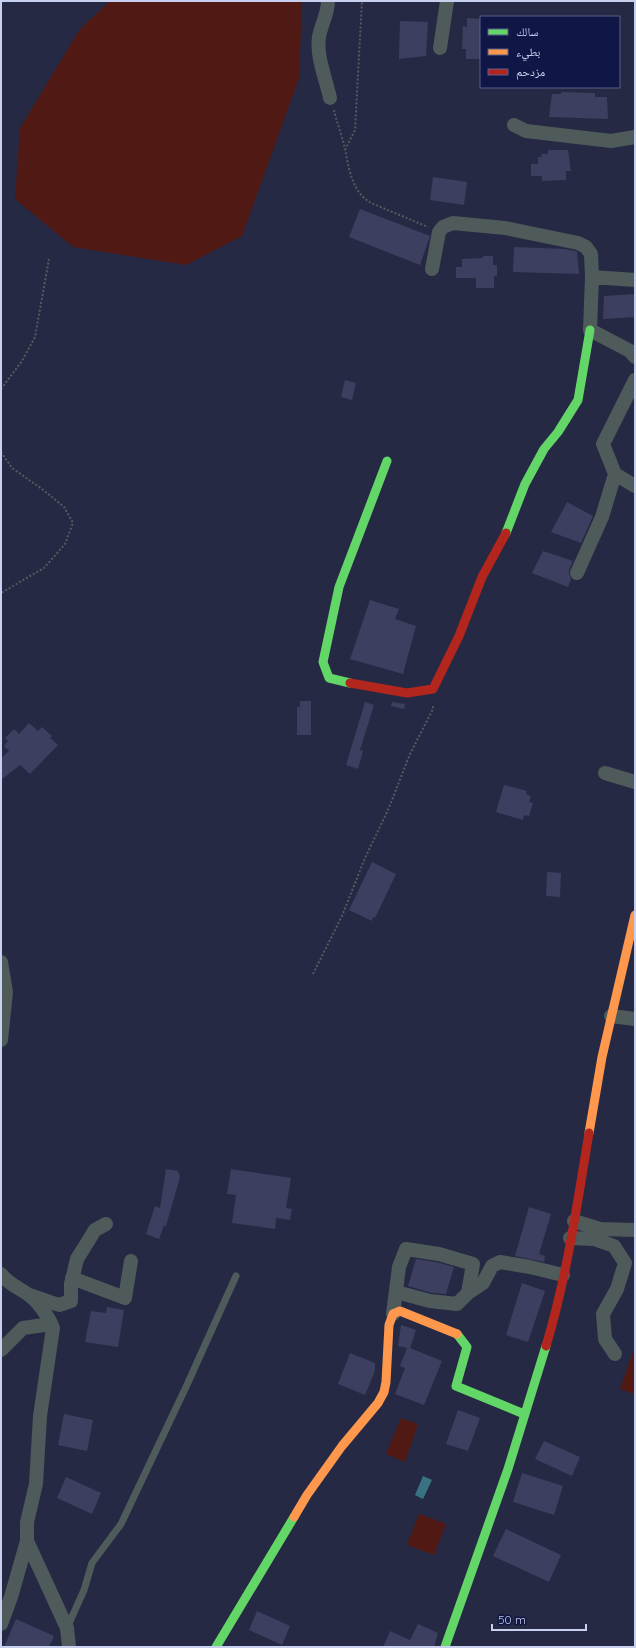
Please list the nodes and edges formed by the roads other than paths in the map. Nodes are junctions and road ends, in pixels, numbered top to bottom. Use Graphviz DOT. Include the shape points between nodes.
graph roads {
  1 [pos="328,1"];
  2 [pos="447,1"];
  3 [pos="440,48"];
  4 [pos="330,98"];
  5 [pos="514,125"];
  6 [pos="635,137"];
  7 [pos="432,269"];
  8 [pos="592,277"];
  9 [pos="635,280"];
  10 [pos="590,330"];
  11 [pos="635,358"];
  12 [pos="635,380"];
  13 [pos="386,461"];
  14 [pos="615,474"];
  15 [pos="635,486"];
  16 [pos="577,573"];
  17 [pos="605,773"];
  18 [pos="635,782"];
  19 [pos="635,915"];
  20 [pos="1,962"];
  21 [pos="611,1016"];
  22 [pos="635,1019"];
  23 [pos="1,1040"];
  24 [pos="574,1221"];
  25 [pos="106,1224"];
  26 [pos="635,1230"];
  27 [pos="570,1238"];
  28 [pos="131,1260"];
  29 [pos="1,1274"];
  30 [pos="563,1275"];
  31 [pos="236,1276"];
  32 [pos="72,1278"];
  33 [pos="396,1292"];
  34 [pos="468,1293"];
  35 [pos="28,1294"];
  36 [pos="393,1314"];
  37 [pos="51,1324"];
  38 [pos="1,1350"];
  39 [pos="615,1354"];
  40 [pos="524,1414"];
  41 [pos="27,1541"];
  42 [pos="1,1624"];
  43 [pos="67,1628"];
  44 [pos="69,1647"];
  45 [pos="216,1647"];
  46 [pos="445,1647"];
  1 -- 4 [label="street" via="319,44"];
  2 -- 3 [label="street"];
  5 -- 6 [label="street" via="526,131 611,141"];
  7 -- 8 [label="street" via="439,232 443,227 453,223 572,241 586,247 591,254"];
  8 -- 9 [label="street"];
  8 -- 10 [label="street"];
  10 -- 11 [label="street" via="630,351"];
  10 -- 13 [label="street" via="578,400 544,449 525,484 509,528 482,577 459,636 433,689 407,693 329,678 323,662 339,587"];
  12 -- 14 [label="street" via="603,444"];
  14 -- 15 [label="street"];
  14 -- 16 [label="street" via="602,517"];
  17 -- 18 [label="street"];
  19 -- 21 [label="street"];
  20 -- 23 [label="street" via="6,992"];
  21 -- 22 [label="street"];
  21 -- 24 [label="street"];
  24 -- 26 [label="street" via="600,1229"];
  24 -- 27 [label="street"];
  25 -- 32 [label="street" via="95,1230 91,1236 77,1259"];
  27 -- 30 [label="street"];
  27 -- 39 [label="street" via="594,1239 614,1246 625,1263 617,1289 603,1314 605,1339"];
  28 -- 32 [label="street" via="125,1298"];
  29 -- 35 [label="street" via="5,1280"];
  30 -- 34 [label="street" via="500,1262 492,1266 483,1283"];
  30 -- 40 [label="street" via="554,1316"];
  31 -- 43 [label="lane" via="121,1524 92,1563 84,1590"];
  32 -- 35 [label="street" via="71,1301 58,1305"];
  33 -- 34 [label="street" via="430,1301 457,1304"];
  33 -- 34 [label="street" via="399,1267 406,1249 432,1252 473,1264"];
  33 -- 36 [label="street"];
  35 -- 37 [label="street"];
  36 -- 40 [label="street" via="400,1311 410,1314 458,1335 467,1347 456,1386"];
  36 -- 45 [label="street" via="389,1325 384,1392 307,1495"];
  37 -- 38 [label="street" via="23,1328"];
  37 -- 41 [label="street" via="53,1328 40,1416 36,1484 27,1522"];
  40 -- 46 [label="street" via="483,1542"];
  41 -- 42 [label="street"];
  41 -- 43 [label="street"];
  43 -- 44 [label="street"];
}
